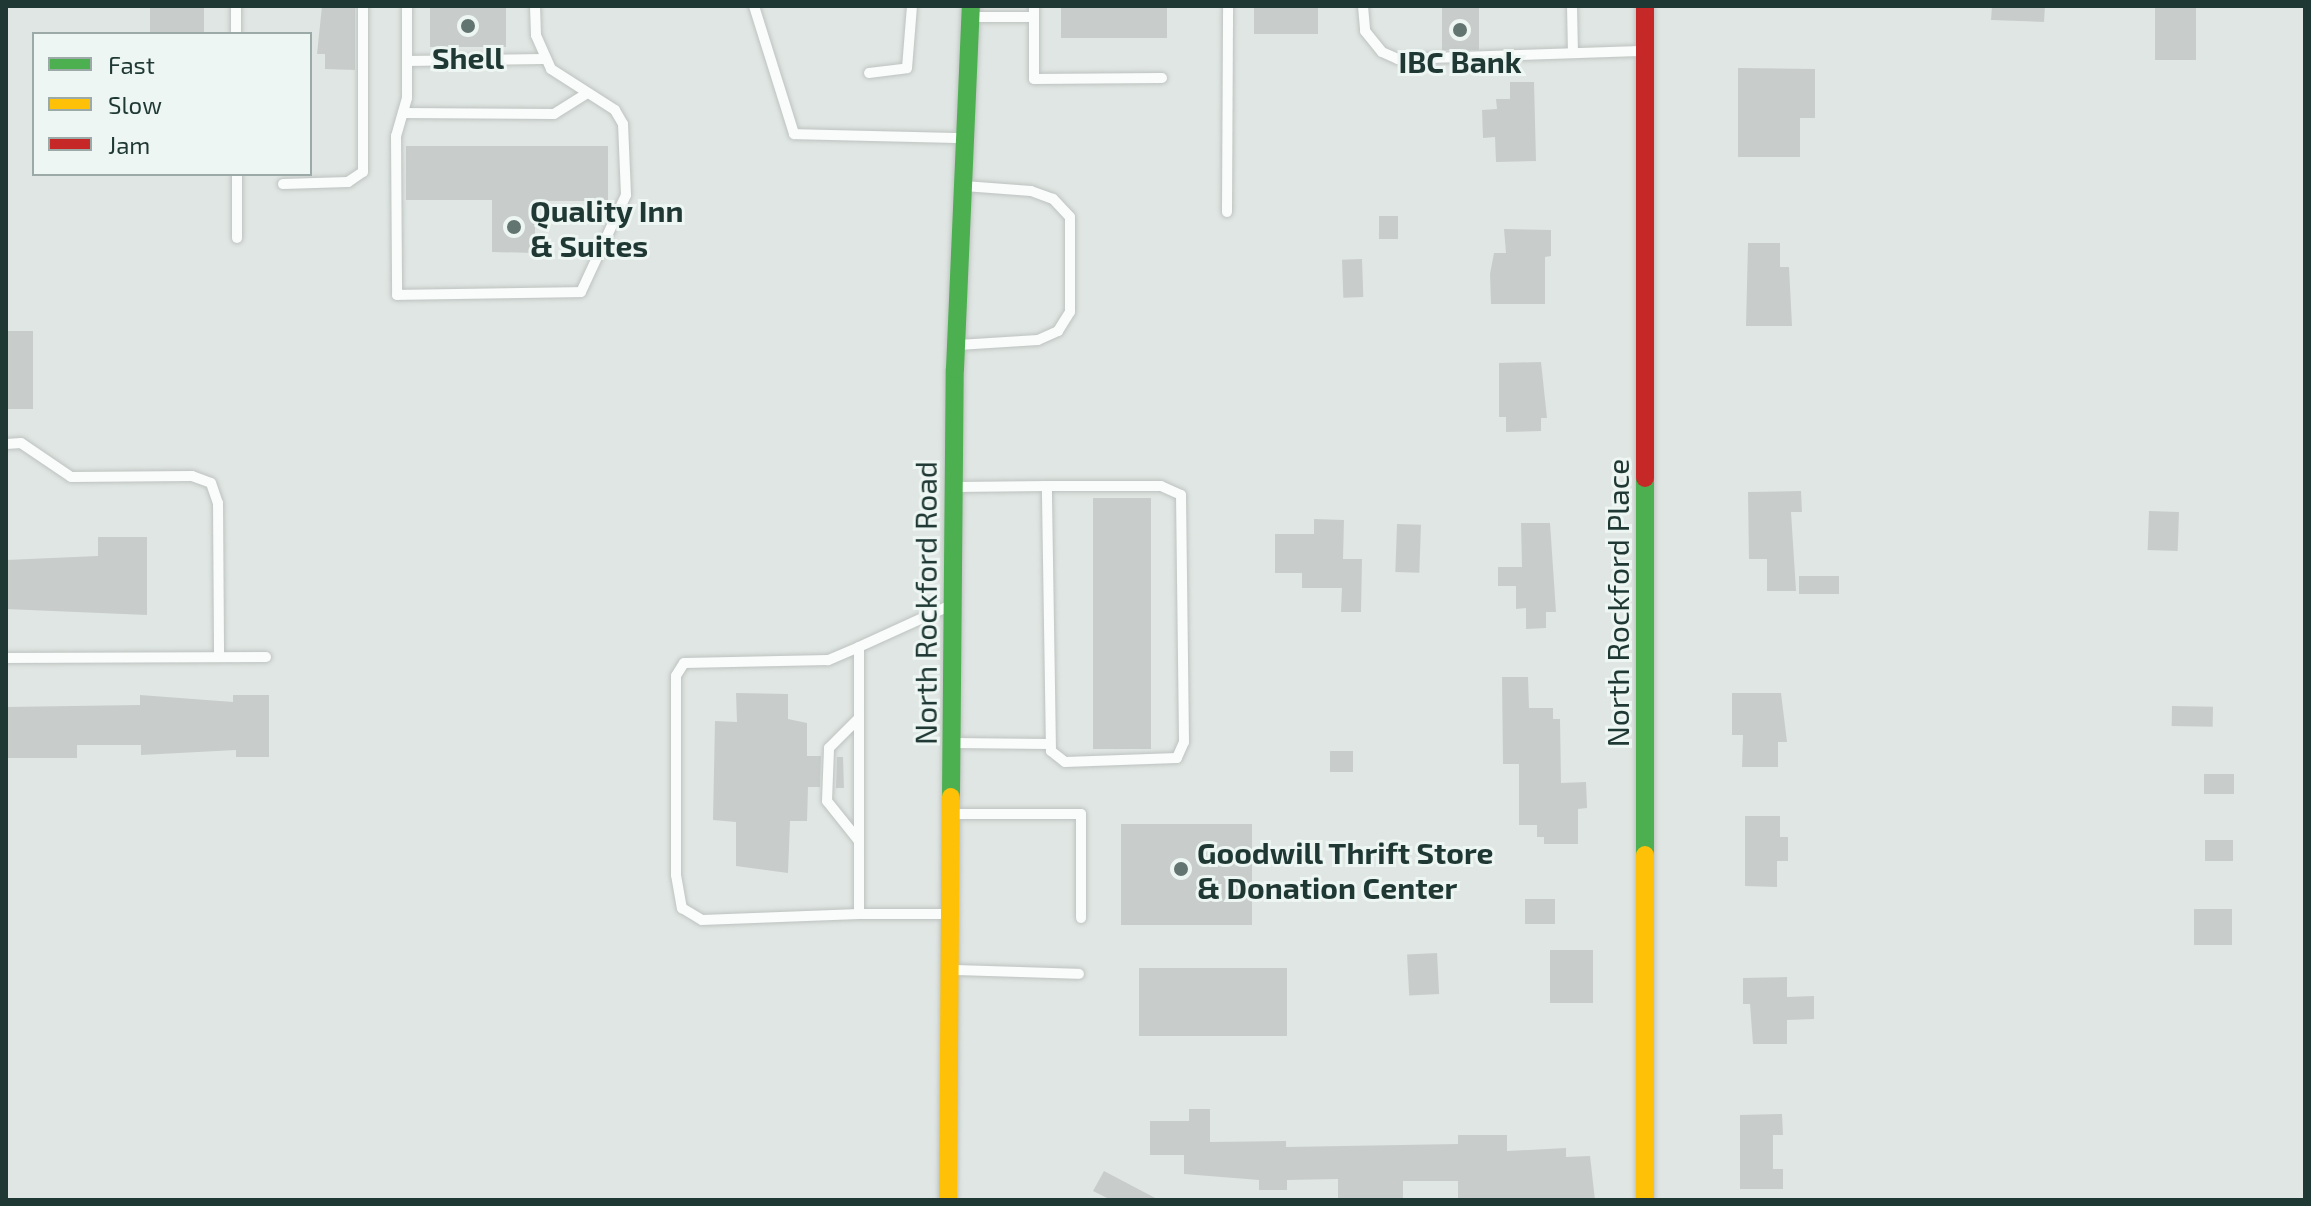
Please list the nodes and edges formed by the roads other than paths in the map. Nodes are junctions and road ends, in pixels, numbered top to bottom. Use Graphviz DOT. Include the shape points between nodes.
graph roads {
  1 [pos="236,6"];
  2 [pos="363,6"];
  3 [pos="407,6"];
  4 [pos="535,6"];
  5 [pos="754,6"];
  6 [pos="912,6"];
  7 [pos="1228,6"];
  8 [pos="1363,6"];
  9 [pos="1572,6"];
  10 [pos="1645,6"];
  11 [pos="971,12"];
  12 [pos="1034,12"];
  13 [pos="236,32"];
  14 [pos="1645,51"];
  15 [pos="1573,52"];
  16 [pos="543,59"];
  17 [pos="407,61"];
  18 [pos="869,73"];
  19 [pos="1162,78"];
  20 [pos="586,94"];
  21 [pos="403,113"];
  22 [pos="965,138"];
  23 [pos="237,176"];
  24 [pos="283,184"];
  25 [pos="963,186"];
  26 [pos="1227,212"];
  27 [pos="237,238"];
  28 [pos="956,345"];
  29 [pos="6,444"];
  30 [pos="1047,486"];
  31 [pos="954,487"];
  32 [pos="953,604"];
  33 [pos="859,647"];
  34 [pos="219,657"];
  35 [pos="266,657"];
  36 [pos="6,658"];
  37 [pos="859,718"];
  38 [pos="952,743"];
  39 [pos="1048,744"];
  40 [pos="951,814"];
  41 [pos="859,841"];
  42 [pos="859,914"];
  43 [pos="951,914"];
  44 [pos="1081,918"];
  45 [pos="950,970"];
  46 [pos="1079,974"];
  47 [pos="948,1200"];
  48 [pos="1645,1200"];
  1 -- 13 [label="lane"];
  2 -- 24 [label="lane" via="363,172 348,182"];
  3 -- 17 [label="lane"];
  4 -- 16 [label="lane"];
  5 -- 22 [label="lane" via="794,134"];
  6 -- 18 [label="lane" via="907,68"];
  7 -- 26 [label="lane"];
  8 -- 15 [label="lane" via="1365,31 1382,52 1398,59"];
  9 -- 15 [label="lane"];
  10 -- 14 [label="street, North Rockford Place"];
  11 -- 12 [label="lane"];
  11 -- 22 [label="street, North Rockford Road"];
  12 -- 19 [label="lane" via="1034,79"];
  14 -- 15 [label="lane"];
  14 -- 48 [label="street, North Rockford Place"];
  16 -- 17 [label="lane"];
  16 -- 20 [label="lane" via="562,81"];
  17 -- 21 [label="lane"];
  20 -- 21 [label="lane" via="554,114"];
  20 -- 21 [label="lane" via="615,110 623,124 626,195 581,292 397,295 396,136"];
  22 -- 25 [label="street, North Rockford Road"];
  23 -- 27 [label="lane"];
  25 -- 28 [label="street, North Rockford Road"];
  25 -- 28 [label="lane" via="1031,191 1053,199 1070,217 1070,312 1058,331 1038,340"];
  28 -- 31 [label="street, North Rockford Road"];
  29 -- 34 [label="lane" via="21,443 71,477 192,476 211,483 218,503"];
  30 -- 31 [label="lane"];
  30 -- 39 [label="lane"];
  30 -- 39 [label="lane" via="1161,486 1173,488 1184,504 1182,750 1168,761 1065,762"];
  31 -- 32 [label="street, North Rockford Road"];
  32 -- 33 [label="lane"];
  32 -- 38 [label="street, North Rockford Road"];
  33 -- 37 [label="lane"];
  33 -- 42 [label="lane" via="828,660 684,663 676,676 676,875 682,908 702,920"];
  34 -- 35 [label="lane"];
  34 -- 36 [label="lane"];
  37 -- 41 [label="lane"];
  37 -- 41 [label="lane" via="829,748 827,801"];
  38 -- 39 [label="lane"];
  38 -- 40 [label="street, North Rockford Road"];
  40 -- 43 [label="street, North Rockford Road"];
  40 -- 44 [label="lane" via="1081,814"];
  41 -- 42 [label="lane"];
  42 -- 43 [label="lane"];
  43 -- 45 [label="street, North Rockford Road"];
  45 -- 46 [label="lane"];
  45 -- 47 [label="street, North Rockford Road"];
}
